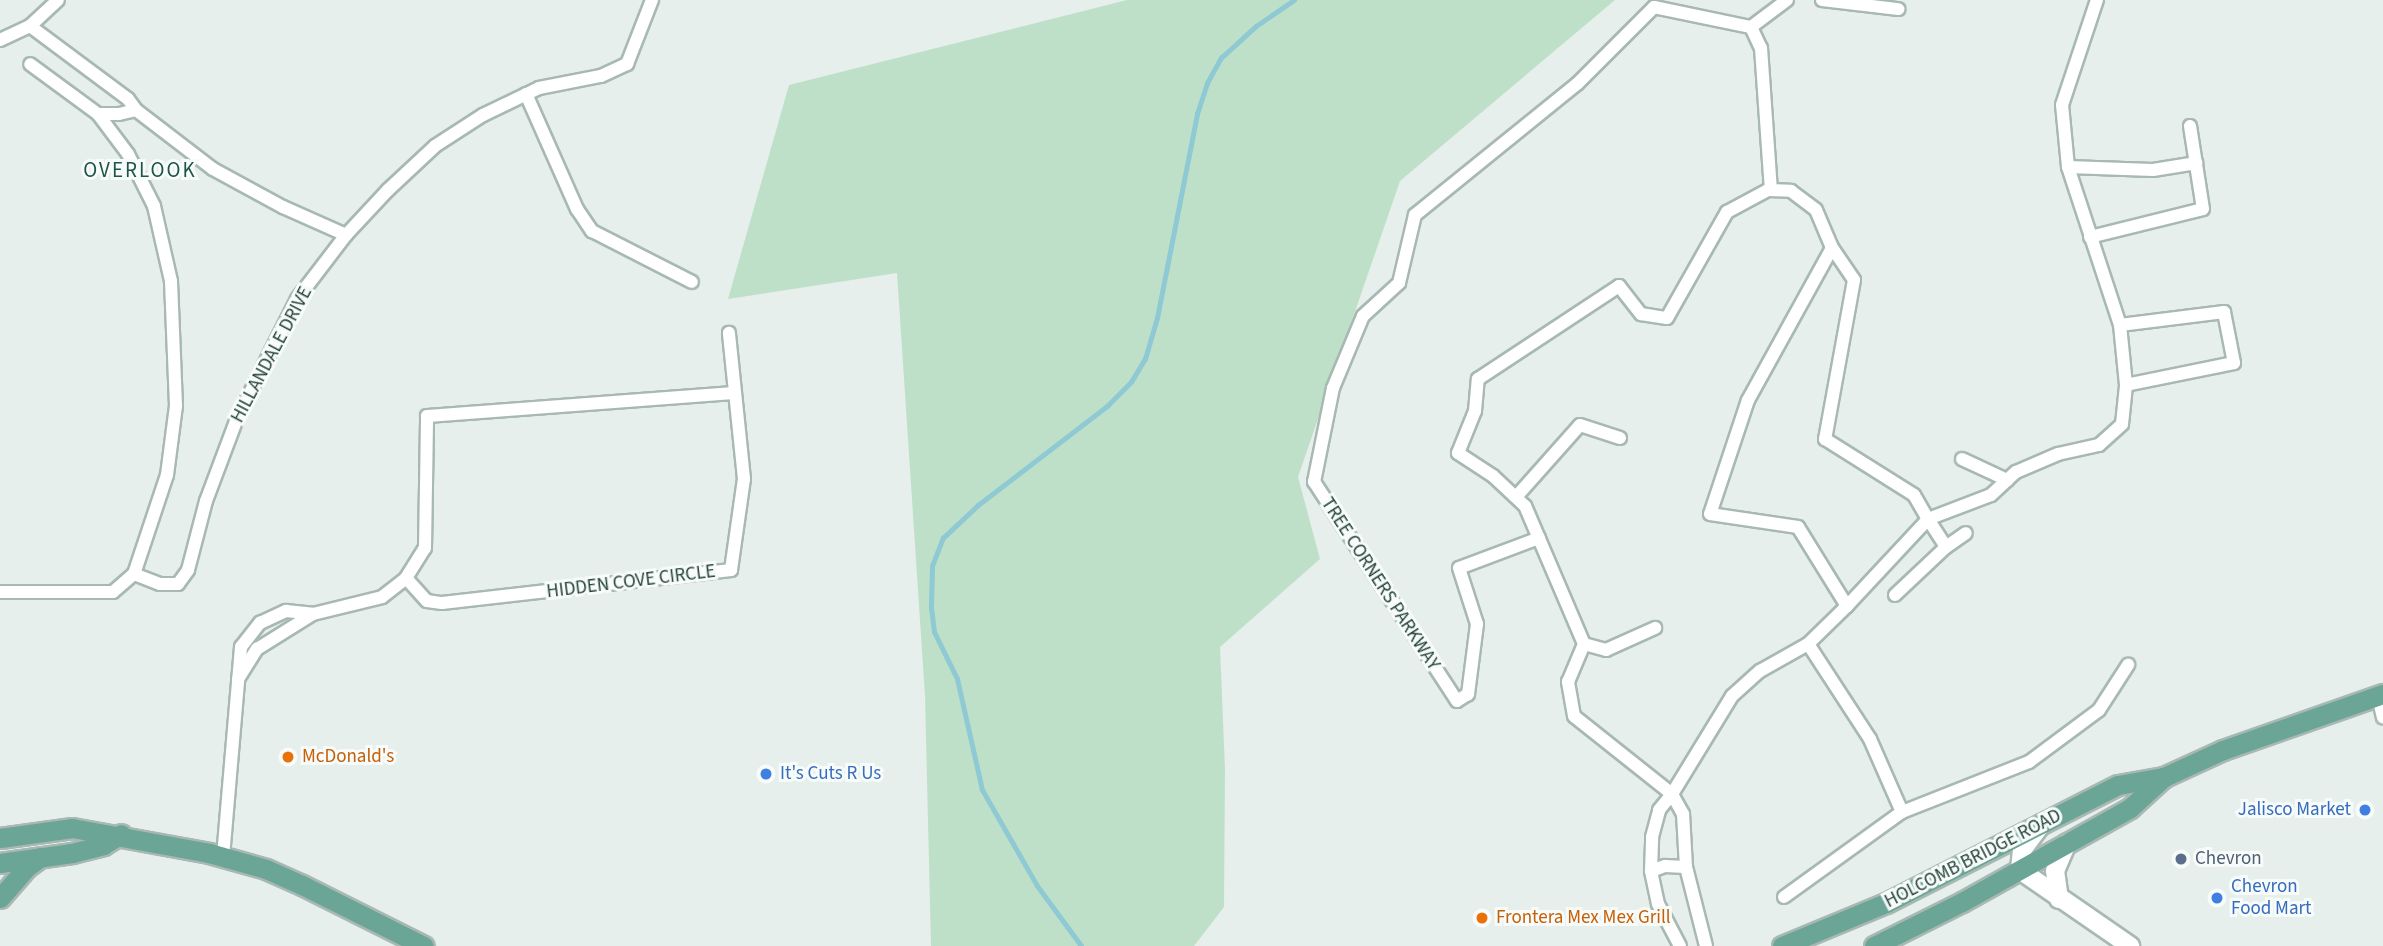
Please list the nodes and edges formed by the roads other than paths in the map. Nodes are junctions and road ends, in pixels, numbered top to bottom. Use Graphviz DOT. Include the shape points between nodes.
graph roads {
  1 [pos="58,0"];
  2 [pos="652,0"];
  3 [pos="1787,0"];
  4 [pos="1822,0"];
  5 [pos="2097,0"];
  6 [pos="1898,9"];
  7 [pos="30,26"];
  8 [pos="1751,27"];
  9 [pos="0,40"];
  10 [pos="30,64"];
  11 [pos="526,94"];
  12 [pos="136,110"];
  13 [pos="98,114"];
  14 [pos="2190,127"];
  15 [pos="2196,163"];
  16 [pos="2068,167"];
  17 [pos="1771,190"];
  18 [pos="346,235"];
  19 [pos="2090,237"];
  20 [pos="1832,248"];
  21 [pos="692,282"];
  22 [pos="2120,326"];
  23 [pos="729,333"];
  24 [pos="2126,385"];
  25 [pos="734,393"];
  26 [pos="1619,438"];
  27 [pos="1962,459"];
  28 [pos="2007,480"];
  29 [pos="1516,498"];
  30 [pos="1928,519"];
  31 [pos="1966,533"];
  32 [pos="1539,538"];
  33 [pos="1946,547"];
  34 [pos="134,573"];
  35 [pos="406,578"];
  36 [pos="0,592"];
  37 [pos="1895,594"];
  38 [pos="1847,606"];
  39 [pos="313,614"];
  40 [pos="1655,628"];
  41 [pos="1584,644"];
  42 [pos="1808,644"];
  43 [pos="2127,665"];
  44 [pos="238,679"];
  45 [pos="2380,695"];
  46 [pos="2383,717"];
  47 [pos="2164,776"];
  48 [pos="1672,794"];
  49 [pos="1902,812"];
  50 [pos="0,825"];
  51 [pos="2040,826"];
  52 [pos="121,834"];
  53 [pos="0,838"];
  54 [pos="2067,843"];
  55 [pos="42,856"];
  56 [pos="223,857"];
  57 [pos="0,863"];
  58 [pos="1686,867"];
  59 [pos="2020,870"];
  60 [pos="1650,871"];
  61 [pos="1784,897"];
  62 [pos="0,898"];
  63 [pos="2059,899"];
  64 [pos="424,946"];
  65 [pos="1680,946"];
  66 [pos="1706,946"];
  67 [pos="1782,946"];
  68 [pos="1874,946"];
  69 [pos="2130,946"];
  1 -- 7 [label="street"];
  2 -- 11 [label="street, HILLANDALE DRIVE" via="627,64 601,76"];
  3 -- 8 [label="street"];
  4 -- 6 [label="street"];
  5 -- 16 [label="street" via="2062,104"];
  7 -- 9 [label="street"];
  7 -- 12 [label="street" via="128,99"];
  8 -- 17 [label="street" via="1761,48"];
  8 -- 32 [label="street, TREE CORNERS PARKWAY" via="1654,7 1577,84 1415,215 1399,284 1363,316 1333,388 1314,482 1457,701 1468,694 1478,624 1459,568"];
  10 -- 13 [label="street"];
  11 -- 18 [label="street, HILLANDALE DRIVE" via="435,146"];
  11 -- 21 [label="street" via="577,209 592,231"];
  12 -- 13 [label="street"];
  12 -- 18 [label="street" via="213,169"];
  13 -- 34 [label="street" via="128,154 155,206 171,281 176,338 176,406 167,475"];
  14 -- 15 [label="street"];
  15 -- 16 [label="street" via="2153,170"];
  15 -- 19 [label="street" via="2203,209"];
  16 -- 19 [label="street"];
  17 -- 20 [label="street" via="1791,191 1816,210"];
  17 -- 29 [label="street" via="1727,212 1667,318 1641,314 1619,286 1478,379 1475,411 1458,453"];
  18 -- 34 [label="street, HILLANDALE DRIVE" via="297,299 236,421 206,500 188,570 178,584 160,584"];
  19 -- 22 [label="street"];
  20 -- 30 [label="street" via="1854,280 1825,439 1914,495"];
  20 -- 38 [label="street" via="1748,400 1710,514 1798,527"];
  22 -- 24 [label="street"];
  22 -- 24 [label="street" via="2224,312 2234,363"];
  23 -- 25 [label="street, HIDDEN COVE CIRCLE"];
  24 -- 28 [label="street" via="2122,424 2099,445 2057,454"];
  25 -- 35 [label="street" via="427,416 425,548"];
  25 -- 35 [label="street, HIDDEN COVE CIRCLE" via="744,479 731,569 442,603 427,601"];
  26 -- 29 [label="street" via="1580,425"];
  27 -- 28 [label="street"];
  28 -- 30 [label="street" via="1991,495"];
  29 -- 32 [label="street" via="1525,506"];
  30 -- 33 [label="street"];
  30 -- 38 [label="street"];
  31 -- 33 [label="street"];
  32 -- 41 [label="street"];
  33 -- 37 [label="street"];
  34 -- 36 [label="street" via="113,592"];
  35 -- 39 [label="street" via="382,597"];
  38 -- 42 [label="street"];
  39 -- 44 [label="street" via="257,649"];
  39 -- 44 [label="street" via="286,611 260,624 241,648"];
  40 -- 41 [label="street" via="1606,650"];
  41 -- 48 [label="street" via="1568,682 1574,716"];
  42 -- 48 [label="street" via="1760,671 1732,696"];
  42 -- 49 [label="street" via="1870,739"];
  43 -- 49 [label="street" via="2099,710 2029,762"];
  44 -- 56 [label="street"];
  45 -- 46 [label="street"];
  45 -- 47 [label="main road, HOLCOMB BRIDGE ROAD" via="2223,750"];
  47 -- 51 [label="main road, HOLCOMB BRIDGE ROAD" via="2118,785"];
  47 -- 54 [label="main road, HOLCOMB BRIDGE ROAD" via="2130,808"];
  48 -- 58 [label="street" via="1683,814"];
  48 -- 60 [label="street" via="1659,810 1651,838"];
  49 -- 61 [label="street"];
  50 -- 52 [label="main road" via="69,816 101,822"];
  51 -- 59 [label="street" via="2022,850"];
  51 -- 67 [label="main road, HOLCOMB BRIDGE ROAD" via="1886,903"];
  52 -- 53 [label="main road" via="72,828"];
  52 -- 55 [label="main road" via="103,845"];
  52 -- 56 [label="main road"];
  54 -- 59 [label="main road, HOLCOMB BRIDGE ROAD"];
  54 -- 63 [label="street" via="2055,871"];
  55 -- 57 [label="main road"];
  55 -- 62 [label="main road"];
  56 -- 64 [label="main road" via="265,869"];
  58 -- 60 [label="street"];
  58 -- 66 [label="street"];
  59 -- 63 [label="street"];
  59 -- 68 [label="main road, HOLCOMB BRIDGE ROAD"];
  60 -- 65 [label="street" via="1658,904"];
  63 -- 69 [label="street"];
}
